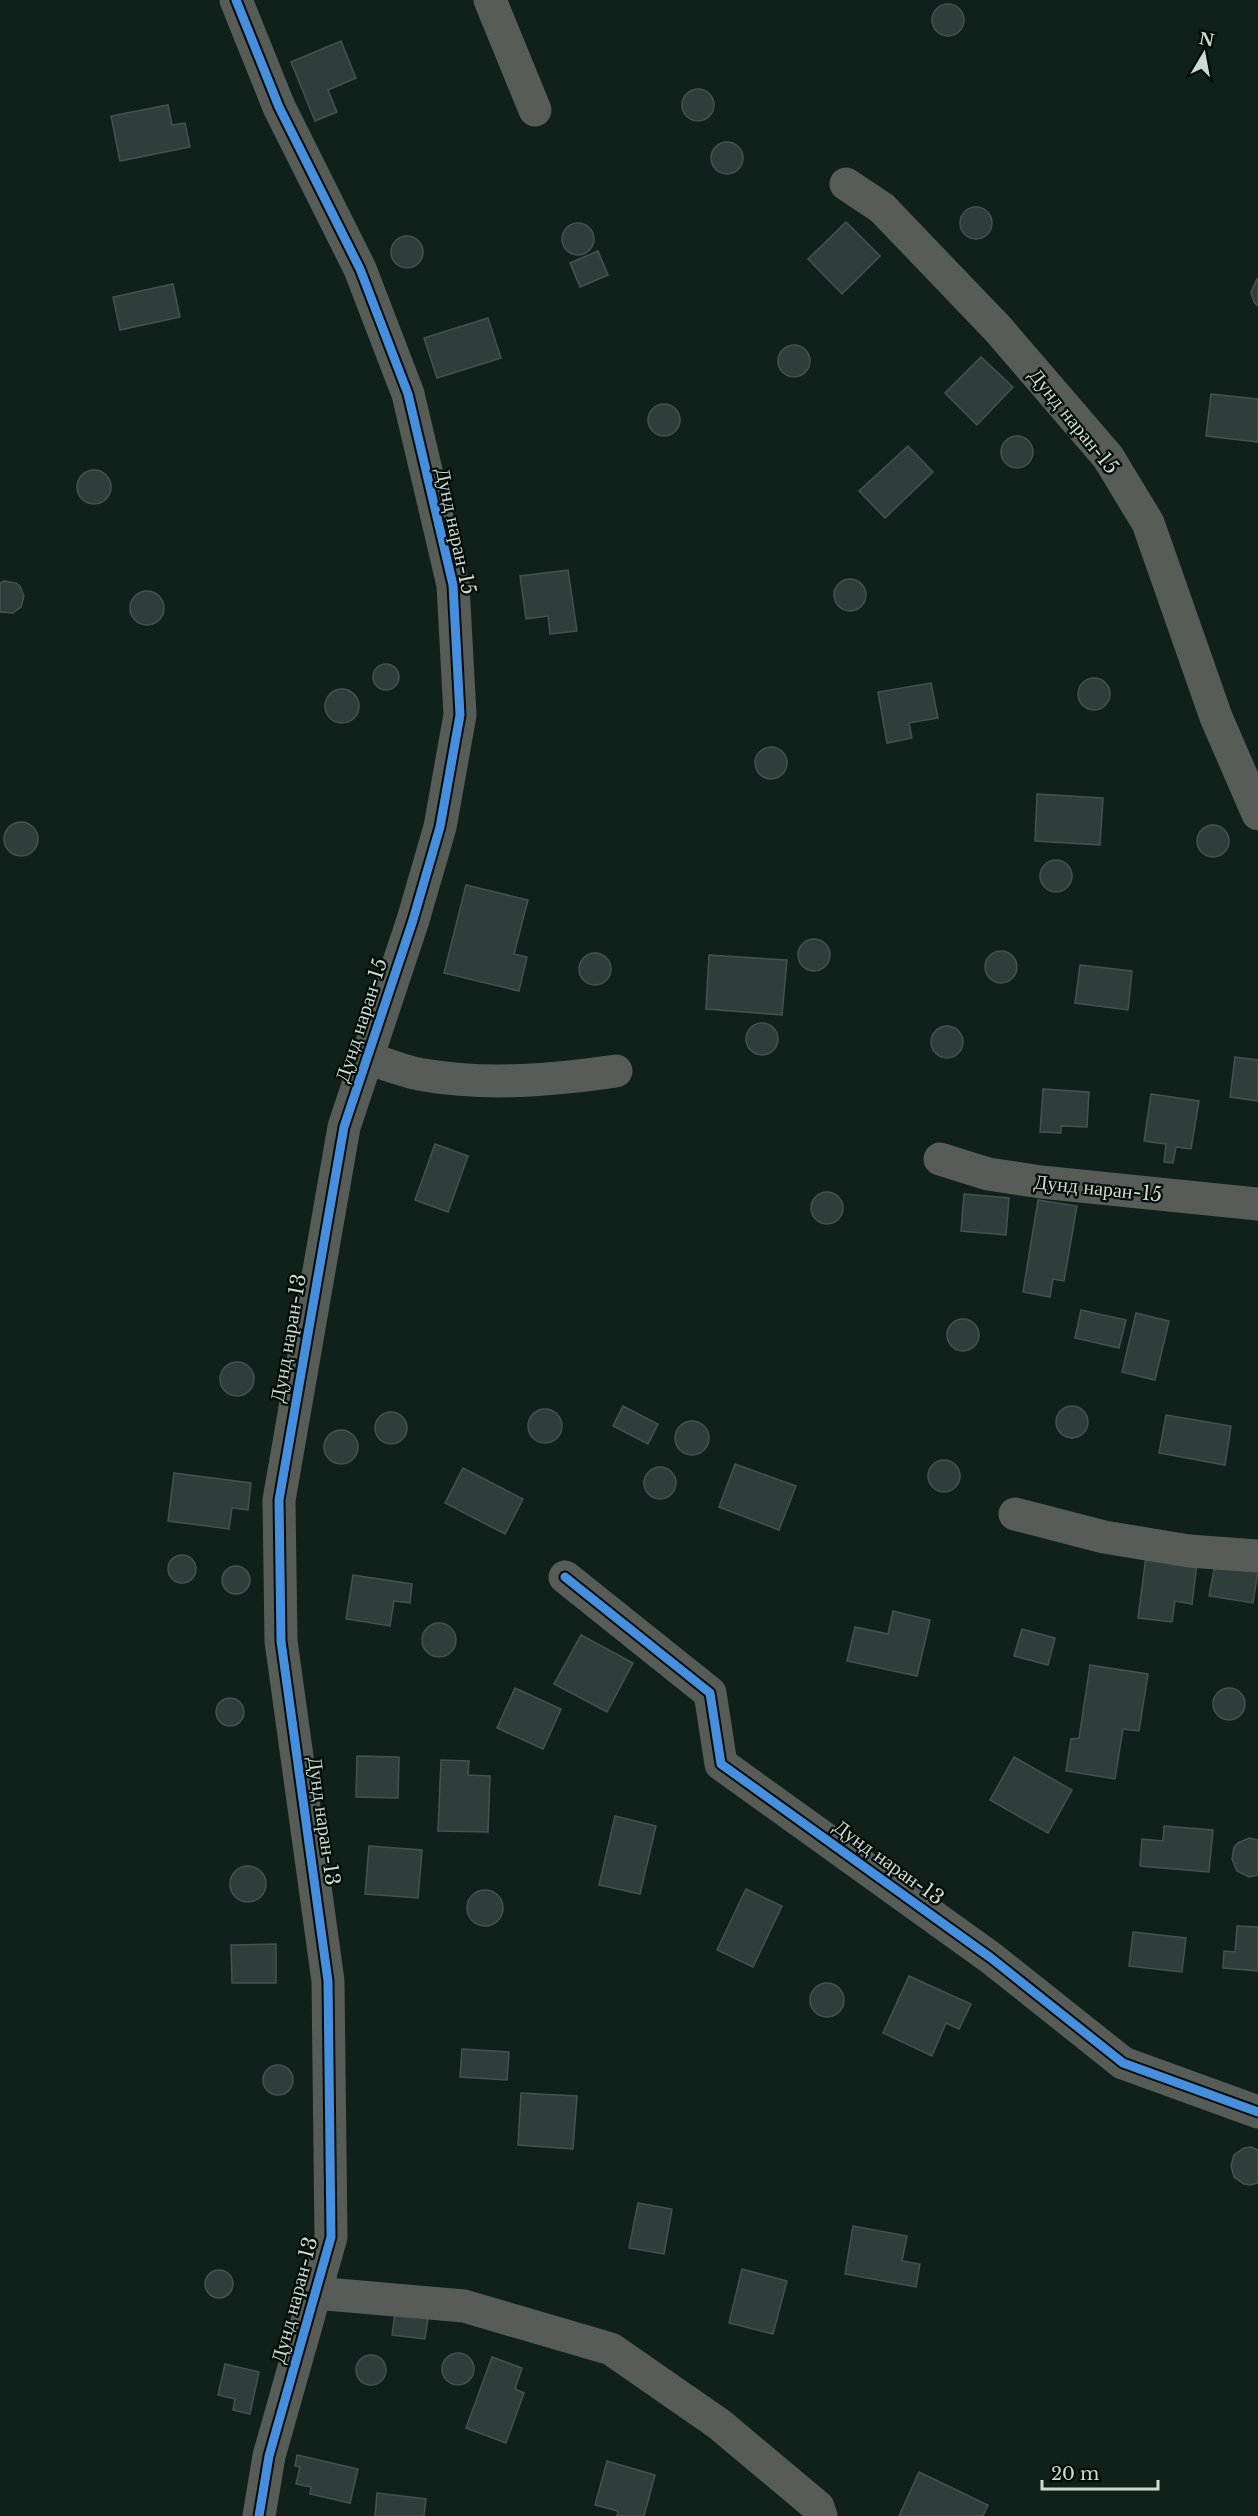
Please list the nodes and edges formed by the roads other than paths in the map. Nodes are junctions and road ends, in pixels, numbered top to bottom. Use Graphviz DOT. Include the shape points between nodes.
graph roads {
  1 [pos="236,0"];
  2 [pos="490,0"];
  3 [pos="535,110"];
  4 [pos="846,184"];
  5 [pos="1258,814"];
  6 [pos="367,1058"];
  7 [pos="616,1071"];
  8 [pos="344,1127"];
  9 [pos="940,1159"];
  10 [pos="1258,1204"];
  11 [pos="1015,1514"];
  12 [pos="1258,1556"];
  13 [pos="565,1577"];
  14 [pos="1258,2112"];
  15 [pos="315,2293"];
  16 [pos="259,2516"];
  17 [pos="821,2516"];
  1 -- 6 [label="street, Дунд наран-15" via="279,107 360,269 408,394 453,585 460,715 440,827"];
  2 -- 3 [label="street"];
  4 -- 5 [label="street, Дунд наран-15" via="882,208 981,312 1108,458 1148,523 1216,717"];
  6 -- 7 [label="street, Дунд наран-15" via="423,1075 490,1081 563,1079"];
  6 -- 8 [label="street, Дунд наран-15"];
  8 -- 15 [label="street, Дунд наран-13" via="279,1500 281,1641 328,1981 331,2237"];
  9 -- 10 [label="street, Дунд наран-15" via="988,1174 1041,1182"];
  11 -- 12 [label="street" via="1104,1537 1189,1551"];
  13 -- 14 [label="street, Дунд наран-13" via="710,1693 721,1764 991,1958 1123,2063"];
  15 -- 16 [label="street, Дунд наран-13" via="269,2456"];
  15 -- 17 [label="street, Дунд наран-13" via="465,2306 611,2349 719,2424 818,2507"];
}
